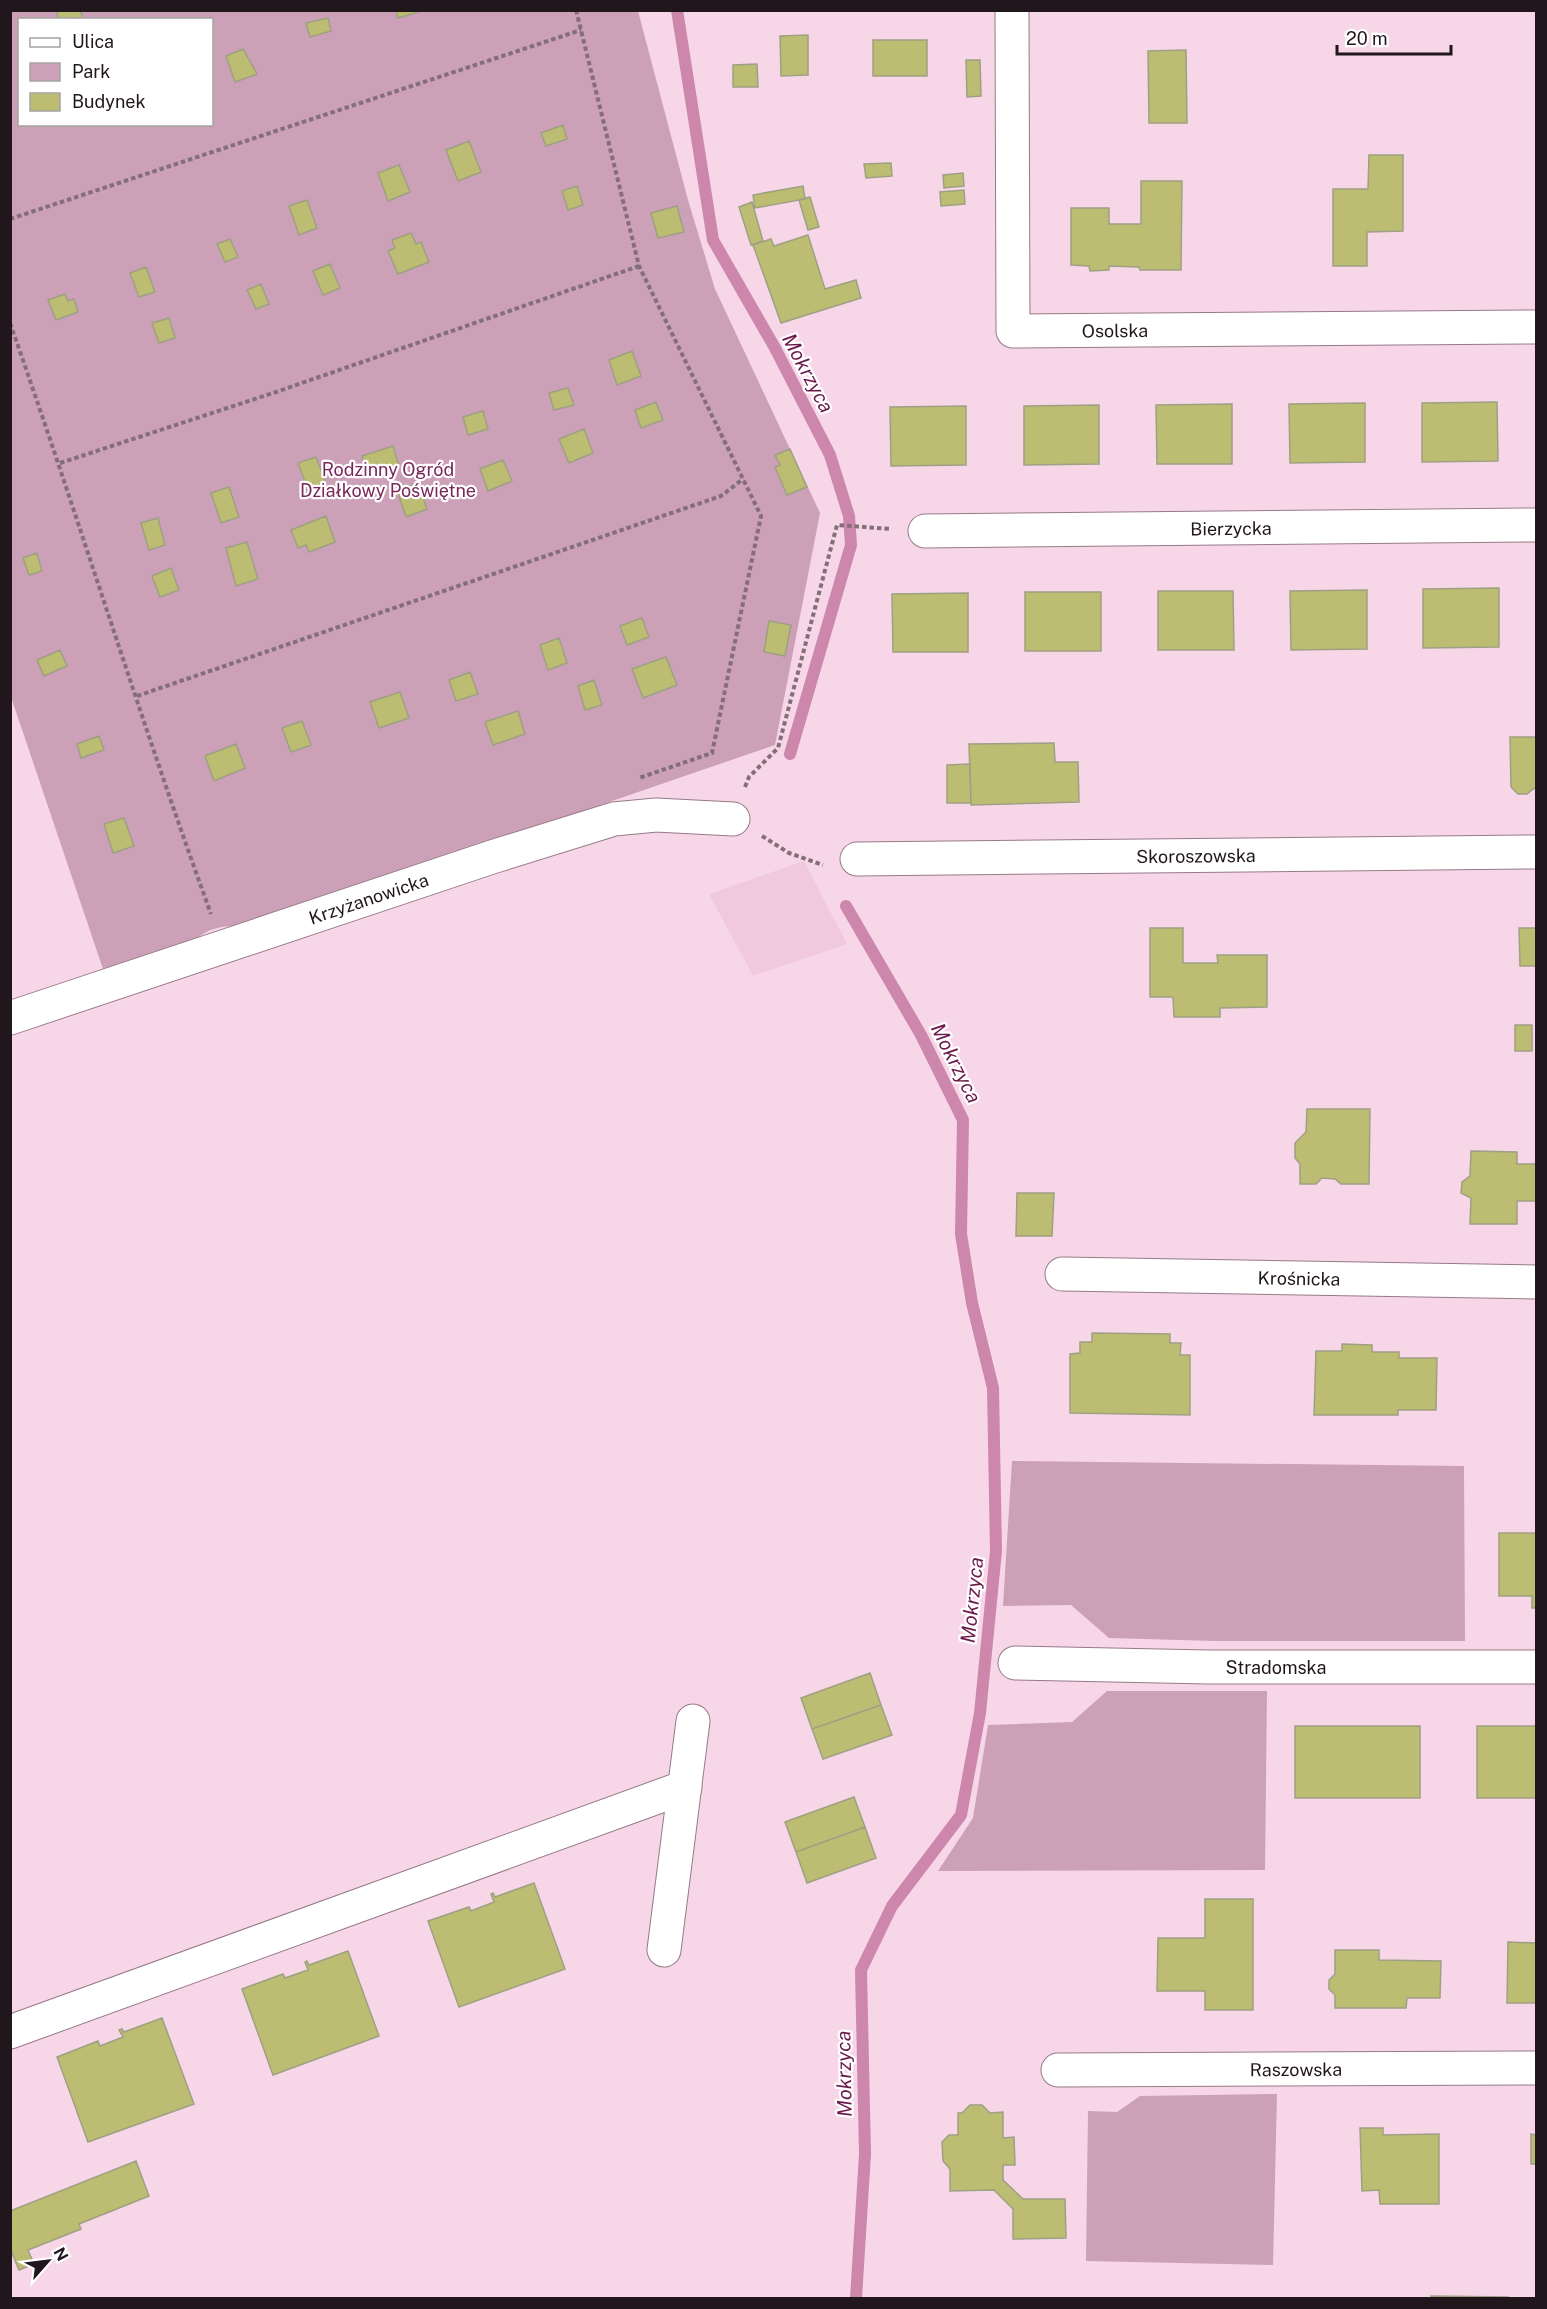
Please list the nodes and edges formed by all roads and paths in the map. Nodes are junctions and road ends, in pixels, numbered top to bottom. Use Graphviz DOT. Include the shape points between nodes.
graph roads {
  1 [pos="576,10"];
  2 [pos="1011,10"];
  3 [pos="581,30"];
  4 [pos="10,219"];
  5 [pos="639,266"];
  6 [pos="10,323"];
  7 [pos="1536,327"];
  8 [pos="60,463"];
  9 [pos="743,479"];
  10 [pos="1536,525"];
  11 [pos="862,528"];
  12 [pos="925,531"];
  13 [pos="137,696"];
  14 [pos="633,780"];
  15 [pos="733,819"];
  16 [pos="1536,852"];
  17 [pos="857,859"];
  18 [pos="221,914"];
  19 [pos="212,916"];
  20 [pos="219,950"];
  21 [pos="10,1018"];
  22 [pos="1062,1274"];
  23 [pos="1536,1282"];
  24 [pos="1015,1663"];
  25 [pos="1536,1667"];
  26 [pos="693,1721"];
  27 [pos="685,1787"];
  28 [pos="664,1950"];
  29 [pos="10,2032"];
  30 [pos="1536,2068"];
  31 [pos="1058,2070"];
  1 -- 3 [label="path"];
  2 -- 7 [label="street, Osolska" via="1013,331"];
  3 -- 4 [label="path"];
  3 -- 5 [label="path"];
  5 -- 8 [label="path"];
  5 -- 9 [label="path"];
  6 -- 8 [label="path"];
  8 -- 13 [label="path"];
  9 -- 13 [label="path" via="721,496"];
  9 -- 14 [label="path" via="761,516 712,753"];
  10 -- 12 [label="street, Bierzycka"];
  11 -- 15 [label="path" via="837,525 778,748 749,777"];
  13 -- 19 [label="path"];
  15 -- 17 [label="path" via="789,853 818,864 839,868"];
  15 -- 20 [label="street, Krzyżanowicka" via="656,815 614,819"];
  16 -- 17 [label="street, Skoroszowska"];
  18 -- 19 [label="path"];
  19 -- 20 [label="path"];
  20 -- 21 [label="street, Krzyżanowicka"];
  22 -- 23 [label="street, Krośnicka"];
  24 -- 25 [label="street, Stradomska"];
  26 -- 27 [label="street"];
  27 -- 28 [label="street"];
  27 -- 29 [label="street"];
  30 -- 31 [label="street, Raszowska"];
}
